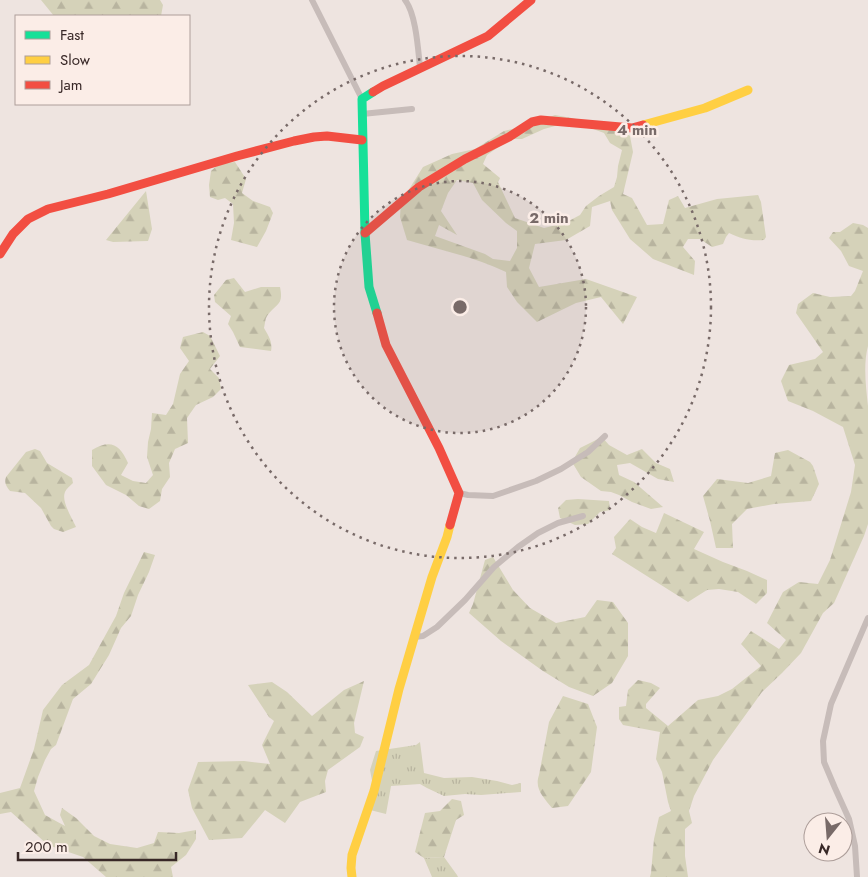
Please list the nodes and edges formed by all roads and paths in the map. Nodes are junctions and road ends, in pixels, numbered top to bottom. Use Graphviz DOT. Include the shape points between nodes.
graph roads {
  1 [pos="312,0"];
  2 [pos="405,0"];
  3 [pos="531,0"];
  4 [pos="420,67"];
  5 [pos="748,90"];
  6 [pos="362,99"];
  7 [pos="412,109"];
  8 [pos="362,114"];
  9 [pos="362,140"];
  10 [pos="365,233"];
  11 [pos="0,254"];
  12 [pos="605,436"];
  13 [pos="459,493"];
  14 [pos="583,516"];
  15 [pos="868,618"];
  16 [pos="414,637"];
  17 [pos="352,877"];
  18 [pos="857,877"];
  1 -- 6 [label="street"];
  2 -- 4 [label="street" via="413,20"];
  3 -- 4 [label="street" via="488,36"];
  4 -- 6 [label="street"];
  5 -- 10 [label="street" via="705,108 632,128 548,120 532,122 419,187"];
  6 -- 8 [label="street"];
  7 -- 8 [label="street"];
  8 -- 9 [label="street"];
  9 -- 10 [label="street"];
  9 -- 11 [label="street" via="328,136 294,141 48,209 28,219"];
  10 -- 13 [label="street" via="369,287 386,345"];
  12 -- 13 [label="street" via="588,452 536,481 493,496"];
  13 -- 16 [label="street"];
  14 -- 16 [label="street" via="558,523 518,547 494,567 437,627 423,636"];
  15 -- 18 [label="street" via="831,704 823,740 824,762 850,819"];
  16 -- 17 [label="street" via="374,791 352,855"];
}
